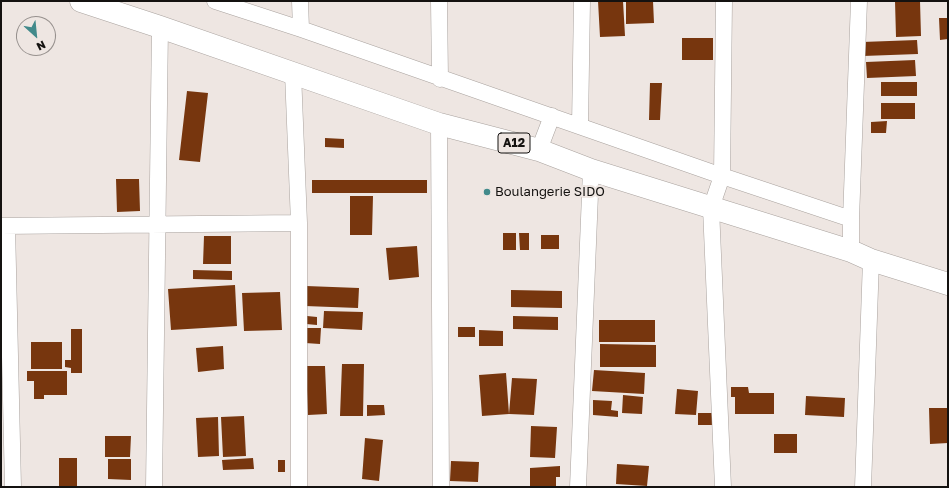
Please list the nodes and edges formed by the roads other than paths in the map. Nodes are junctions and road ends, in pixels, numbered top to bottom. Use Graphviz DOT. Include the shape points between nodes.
graph roads {
  1 [pos="81,1"];
  2 [pos="215,1"];
  3 [pos="300,1"];
  4 [pos="439,1"];
  5 [pos="582,1"];
  6 [pos="724,1"];
  7 [pos="859,1"];
  8 [pos="160,27"];
  9 [pos="301,29"];
  10 [pos="293,73"];
  11 [pos="440,79"];
  12 [pos="552,116"];
  13 [pos="439,124"];
  14 [pos="580,126"];
  15 [pos="540,150"];
  16 [pos="591,170"];
  17 [pos="722,176"];
  18 [pos="711,208"];
  19 [pos="851,219"];
  20 [pos="299,223"];
  21 [pos="159,225"];
  22 [pos="4,226"];
  23 [pos="851,251"];
  24 [pos="871,260"];
  25 [pos="948,284"];
  26 [pos="13,487"];
  27 [pos="154,487"];
  28 [pos="299,487"];
  29 [pos="441,487"];
  30 [pos="578,487"];
  31 [pos="724,487"];
  32 [pos="863,487"];
  1 -- 8 [label="main road, A12"];
  2 -- 9 [label="street"];
  3 -- 9 [label="street"];
  4 -- 11 [label="street"];
  5 -- 14 [label="street"];
  6 -- 17 [label="street"];
  7 -- 19 [label="street"];
  8 -- 10 [label="main road, A12"];
  8 -- 21 [label="street"];
  9 -- 11 [label="street"];
  10 -- 13 [label="main road, A12"];
  10 -- 20 [label="street"];
  11 -- 12 [label="street"];
  12 -- 14 [label="street"];
  12 -- 15 [label="street"];
  13 -- 15 [label="main road, A12"];
  13 -- 29 [label="street"];
  14 -- 17 [label="street"];
  15 -- 16 [label="main road, A12"];
  16 -- 18 [label="main road, A12"];
  16 -- 30 [label="street"];
  17 -- 18 [label="street"];
  17 -- 19 [label="street"];
  18 -- 23 [label="main road, A12"];
  18 -- 31 [label="street"];
  19 -- 23 [label="street"];
  20 -- 21 [label="street"];
  20 -- 28 [label="street"];
  21 -- 22 [label="street"];
  21 -- 27 [label="street"];
  22 -- 26 [label="street"];
  23 -- 24 [label="main road, A12"];
  24 -- 25 [label="main road, A12"];
  24 -- 32 [label="street"];
}
